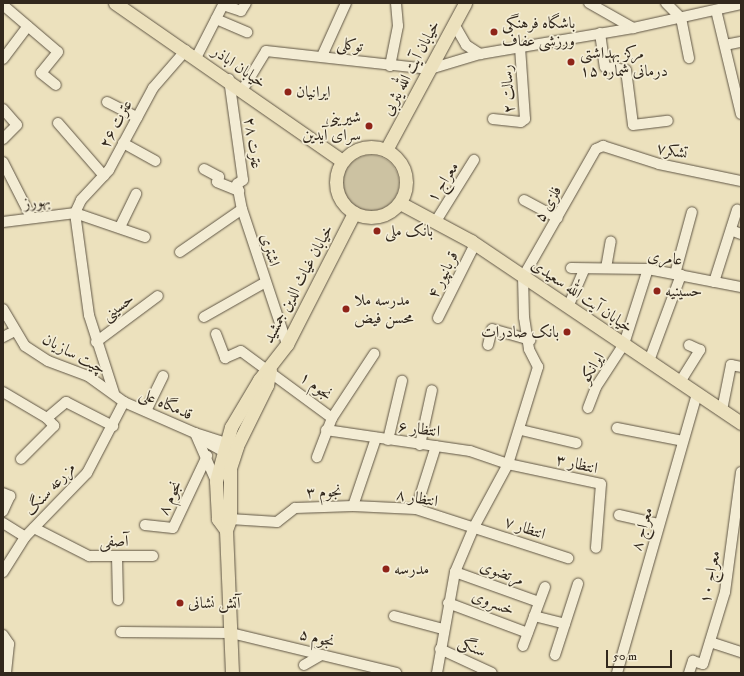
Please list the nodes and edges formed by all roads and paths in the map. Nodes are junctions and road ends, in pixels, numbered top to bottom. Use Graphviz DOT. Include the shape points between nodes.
graph roads {
  1 [pos="115,3"];
  2 [pos="246,3"];
  3 [pos="346,3"];
  4 [pos="395,3"];
  5 [pos="465,3"];
  6 [pos="589,3"];
  7 [pos="666,3"];
  8 [pos="223,4"];
  9 [pos="741,4"];
  10 [pos="3,5"];
  11 [pos="716,10"];
  12 [pos="216,18"];
  13 [pos="681,18"];
  14 [pos="454,24"];
  15 [pos="28,26"];
  16 [pos="633,28"];
  17 [pos="247,32"];
  18 [pos="600,33"];
  19 [pos="741,42"];
  20 [pos="725,45"];
  21 [pos="520,48"];
  22 [pos="191,54"];
  23 [pos="480,54"];
  24 [pos="322,56"];
  25 [pos="689,58"];
  26 [pos="3,59"];
  27 [pos="390,66"];
  28 [pos="430,69"];
  29 [pos="229,79"];
  30 [pos="56,85"];
  31 [pos="243,89"];
  32 [pos="107,102"];
  33 [pos="3,109"];
  34 [pos="741,114"];
  35 [pos="137,117"];
  36 [pos="493,119"];
  37 [pos="668,121"];
  38 [pos="58,123"];
  39 [pos="3,139"];
  40 [pos="123,143"];
  41 [pos="599,147"];
  42 [pos="386,150"];
  43 [pos="474,160"];
  44 [pos="154,161"];
  45 [pos="342,161"];
  46 [pos="3,162"];
  47 [pos="204,169"];
  48 [pos="104,176"];
  49 [pos="741,181"];
  50 [pos="239,191"];
  51 [pos="136,194"];
  52 [pos="524,200"];
  53 [pos="400,203"];
  54 [pos="242,209"];
  55 [pos="737,210"];
  56 [pos="692,212"];
  57 [pos="75,213"];
  58 [pos="354,213"];
  59 [pos="31,218"];
  60 [pos="558,218"];
  61 [pos="436,221"];
  62 [pos="3,222"];
  63 [pos="120,227"];
  64 [pos="731,230"];
  65 [pos="741,234"];
  66 [pos="145,237"];
  67 [pos="611,241"];
  68 [pos="475,244"];
  69 [pos="180,252"];
  70 [pos="571,268"];
  71 [pos="606,268"];
  72 [pos="584,270"];
  73 [pos="648,270"];
  74 [pos="678,274"];
  75 [pos="523,277"];
  76 [pos="714,282"];
  77 [pos="264,283"];
  78 [pos="741,287"];
  79 [pos="158,296"];
  80 [pos="568,307"];
  81 [pos="3,309"];
  82 [pos="204,317"];
  83 [pos="438,318"];
  84 [pos="15,331"];
  85 [pos="216,334"];
  86 [pos="3,337"];
  87 [pos="530,340"];
  88 [pos="96,342"];
  89 [pos="287,344"];
  90 [pos="624,344"];
  91 [pos="488,345"];
  92 [pos="689,345"];
  93 [pos="374,354"];
  94 [pos="649,361"];
  95 [pos="741,367"];
  96 [pos="270,370"];
  97 [pos="163,376"];
  98 [pos="402,381"];
  99 [pos="680,382"];
  100 [pos="432,390"];
  101 [pos="3,392"];
  102 [pos="114,394"];
  103 [pos="697,394"];
  104 [pos="124,402"];
  105 [pos="588,408"];
  106 [pos="722,410"];
  107 [pos="146,411"];
  108 [pos="47,418"];
  109 [pos="332,418"];
  110 [pos="741,423"];
  111 [pos="113,426"];
  112 [pos="617,428"];
  113 [pos="326,430"];
  114 [pos="521,430"];
  115 [pos="195,433"];
  116 [pos="376,438"];
  117 [pos="388,440"];
  118 [pos="683,441"];
  119 [pos="576,443"];
  120 [pos="420,445"];
  121 [pos="436,446"];
  122 [pos="229,449"];
  123 [pos="207,456"];
  124 [pos="317,457"];
  125 [pos="21,458"];
  126 [pos="508,464"];
  127 [pos="741,472"];
  128 [pos="216,481"];
  129 [pos="3,493"];
  130 [pos="353,506"];
  131 [pos="416,509"];
  132 [pos="3,511"];
  133 [pos="619,514"];
  134 [pos="3,523"];
  135 [pos="659,524"];
  136 [pos="145,525"];
  137 [pos="228,525"];
  138 [pos="474,527"];
  139 [pos="34,528"];
  140 [pos="25,537"];
  141 [pos="596,548"];
  142 [pos="117,556"];
  143 [pos="153,556"];
  144 [pos="568,558"];
  145 [pos="3,572"];
  146 [pos="455,572"];
  147 [pos="578,584"];
  148 [pos="544,587"];
  149 [pos="118,600"];
  150 [pos="448,602"];
  151 [pos="539,602"];
  152 [pos="394,616"];
  153 [pos="534,616"];
  154 [pos="565,624"];
  155 [pos="443,629"];
  156 [pos="121,632"];
  157 [pos="528,632"];
  158 [pos="231,633"];
  159 [pos="3,635"];
  160 [pos="710,642"];
  161 [pos="523,646"];
  162 [pos="440,649"];
  163 [pos="741,652"];
  164 [pos="321,655"];
  165 [pos="555,655"];
  166 [pos="304,665"];
  167 [pos="6,673"];
  168 [pos="232,673"];
  169 [pos="396,673"];
  170 [pos="437,673"];
  171 [pos="492,673"];
  172 [pos="617,673"];
  173 [pos="689,673"];
  1 -- 22 [label="main road, خیابان اباذر"];
  2 -- 8 [label="street" via="241,11"];
  3 -- 24 [label="street"];
  4 -- 27 [label="street" via="398,26"];
  5 -- 14 [label="main road, خیابان آیت الله یثربی"];
  6 -- 16 [label="street"];
  7 -- 13 [label="street"];
  8 -- 12 [label="street, عترت ۲۶"];
  9 -- 11 [label="street"];
  10 -- 15 [label="street"];
  11 -- 13 [label="street"];
  11 -- 20 [label="street"];
  12 -- 17 [label="street"];
  12 -- 22 [label="street, عترت ۲۶"];
  13 -- 16 [label="street"];
  13 -- 25 [label="street"];
  14 -- 23 [label="street" via="466,45"];
  14 -- 28 [label="main road, خیابان آیت الله یثربی"];
  15 -- 26 [label="street"];
  15 -- 30 [label="street" via="58,52 41,73"];
  16 -- 18 [label="street"];
  18 -- 21 [label="street"];
  18 -- 37 [label="street" via="606,67 626,70 633,125"];
  19 -- 20 [label="street"];
  20 -- 34 [label="street"];
  21 -- 23 [label="street"];
  21 -- 36 [label="street, رسالت ۲" via="525,119 522,122"];
  22 -- 29 [label="main road, خیابان اباذر"];
  22 -- 35 [label="street, عترت ۲۶" via="157,82"];
  23 -- 28 [label="street"];
  24 -- 27 [label="street, توکلی"];
  24 -- 31 [label="street, توکلی" via="266,51"];
  27 -- 28 [label="street, توکلی"];
  28 -- 42 [label="main road, خیابان آیت الله یثربی"];
  29 -- 31 [label="main road, خیابان اباذر"];
  29 -- 50 [label="street, عترت ۲۸" via="244,180 237,184"];
  31 -- 45 [label="main road, خیابان اباذر"];
  32 -- 35 [label="street"];
  33 -- 39 [label="street" via="17,125"];
  35 -- 40 [label="street, عترت ۲۶"];
  38 -- 48 [label="street"];
  40 -- 44 [label="street"];
  40 -- 48 [label="street, عترت ۲۶"];
  41 -- 49 [label="street, تشکر۷"];
  41 -- 60 [label="street, فلزی ۵"];
  42 -- 45 [label="main road" via="367,146"];
  42 -- 53 [label="main road" via="398,159 405,173 406,188"];
  43 -- 61 [label="street, معراج ۱"];
  45 -- 58 [label="main road" via="335,180 336,190 340,199"];
  46 -- 59 [label="street"];
  47 -- 50 [label="street" via="219,177 217,182"];
  48 -- 57 [label="street, عترت ۲۶" via="81,200"];
  50 -- 54 [label="street, عترت ۲۸"];
  51 -- 63 [label="street"];
  52 -- 60 [label="street"];
  53 -- 58 [label="main road" via="384,215 364,216"];
  53 -- 61 [label="main road, خیابان آیت الله سعیدی"];
  54 -- 69 [label="street"];
  54 -- 77 [label="street, اشتری"];
  55 -- 64 [label="street"];
  56 -- 74 [label="street"];
  57 -- 59 [label="street, بهورز"];
  57 -- 63 [label="street"];
  57 -- 88 [label="street" via="80,271"];
  58 -- 89 [label="main road, خیابان غیاث الدین جمشید"];
  59 -- 62 [label="street, بهورز"];
  60 -- 75 [label="street, فلزی ۵"];
  61 -- 68 [label="main road, خیابان آیت الله سعیدی"];
  63 -- 66 [label="street"];
  64 -- 65 [label="street"];
  64 -- 76 [label="street"];
  67 -- 71 [label="street"];
  68 -- 75 [label="main road, خیابان آیت الله سعیدی"];
  68 -- 83 [label="street, قربانپور ۴"];
  70 -- 72 [label="street, عامری"];
  71 -- 72 [label="street, عامری"];
  71 -- 73 [label="street, عامری"];
  72 -- 80 [label="street"];
  73 -- 74 [label="street, عامری"];
  73 -- 90 [label="street, ایرانکو"];
  74 -- 76 [label="street, عامری"];
  74 -- 94 [label="street"];
  75 -- 80 [label="main road, خیابان آیت الله سعیدی"];
  75 -- 87 [label="street" via="521,295"];
  76 -- 78 [label="street, عامری"];
  77 -- 82 [label="street"];
  77 -- 89 [label="street, اشتری"];
  79 -- 88 [label="street, حسینی"];
  80 -- 90 [label="main road, خیابان آیت الله سعیدی"];
  81 -- 84 [label="street, چیت سازیان"];
  84 -- 86 [label="street"];
  84 -- 102 [label="street, چیت سازیان" via="25,346 48,361 88,376"];
  85 -- 96 [label="street" via="225,358 241,351"];
  87 -- 91 [label="street" via="492,329"];
  87 -- 114 [label="street" via="529,349 538,366"];
  88 -- 102 [label="street"];
  89 -- 96 [label="main road, خیابان غیاث الدین جمشید"];
  90 -- 94 [label="main road, خیابان آیت الله سعیدی"];
  90 -- 105 [label="street, ایرانکو" via="596,387"];
  92 -- 99 [label="street" via="700,350"];
  93 -- 109 [label="street"];
  94 -- 99 [label="main road, خیابان آیت الله سعیدی"];
  95 -- 106 [label="street" via="731,365"];
  96 -- 109 [label="street, نجوم ۱"];
  96 -- 122 [label="main road, خیابان غیاث الدین جمشید" via="259,380"];
  97 -- 107 [label="street"];
  98 -- 117 [label="street"];
  99 -- 103 [label="main road, خیابان آیت الله سعیدی"];
  100 -- 120 [label="street"];
  101 -- 108 [label="street"];
  102 -- 104 [label="street, چیت سازیان"];
  103 -- 106 [label="main road, خیابان آیت الله سعیدی"];
  103 -- 118 [label="street, معراج ۸"];
  104 -- 107 [label="street, قدمگاه علی"];
  104 -- 111 [label="street, مزرعه سنگ"];
  106 -- 110 [label="main road, خیابان آیت الله سعیدی"];
  107 -- 115 [label="street, قدمگاه علی"];
  108 -- 111 [label="street" via="66,402"];
  108 -- 125 [label="street" via="54,426"];
  109 -- 113 [label="street, نجوم ۱"];
  111 -- 139 [label="street, مزرعه سنگ" via="81,481"];
  112 -- 118 [label="street"];
  113 -- 116 [label="street, انتظار ۶"];
  113 -- 124 [label="street, نجوم ۱"];
  114 -- 119 [label="street"];
  114 -- 126 [label="street"];
  115 -- 122 [label="street, قدمگاه علی"];
  115 -- 123 [label="street"];
  116 -- 117 [label="street, انتظار ۶"];
  116 -- 130 [label="street"];
  117 -- 120 [label="street, انتظار ۶"];
  118 -- 135 [label="street, معراج ۸"];
  120 -- 121 [label="street, انتظار ۶"];
  121 -- 126 [label="street, انتظار ۶" via="470,451"];
  121 -- 131 [label="street"];
  122 -- 128 [label="main road, خیابان غیاث الدین جمشید"];
  122 -- 137 [label="main road, خیابان غیاث الدین جمشید"];
  123 -- 128 [label="street"];
  123 -- 136 [label="street, نجوم ۸" via="173,528"];
  126 -- 138 [label="street"];
  126 -- 141 [label="street, انتظار ۳" via="601,484"];
  127 -- 160 [label="street, معراج ۱۰" via="725,592"];
  128 -- 137 [label="main road, خیابان غیاث الدین جمشید" via="218,519"];
  129 -- 132 [label="street" via="10,496"];
  130 -- 131 [label="street, انتظار ۸"];
  130 -- 137 [label="street, نجوم ۳" via="294,508 277,522"];
  131 -- 138 [label="street, انتظار ۸"];
  133 -- 135 [label="street"];
  134 -- 140 [label="street"];
  135 -- 172 [label="street, معراج ۸"];
  137 -- 158 [label="main road, خیابان غیاث الدین جمشید"];
  138 -- 144 [label="street, انتظار ۷"];
  138 -- 146 [label="street"];
  139 -- 140 [label="street, مزرعه سنگ"];
  139 -- 142 [label="street, آصفی" via="89,556"];
  140 -- 145 [label="street, مزرعه سنگ"];
  142 -- 143 [label="street, آصفی"];
  142 -- 149 [label="street"];
  146 -- 150 [label="street"];
  146 -- 151 [label="street, مرتضوی"];
  147 -- 154 [label="street"];
  148 -- 151 [label="street"];
  150 -- 155 [label="street"];
  150 -- 157 [label="street, خسروی"];
  151 -- 153 [label="street"];
  152 -- 155 [label="street"];
  153 -- 154 [label="street"];
  153 -- 157 [label="street"];
  154 -- 165 [label="street"];
  155 -- 162 [label="street"];
  156 -- 158 [label="street, نجوم ۵"];
  157 -- 161 [label="street"];
  158 -- 164 [label="street, نجوم ۵"];
  158 -- 168 [label="main road, خیابان غیاث الدین جمشید"];
  159 -- 167 [label="street" via="9,644"];
  160 -- 163 [label="street"];
  160 -- 173 [label="street, معراج ۱۰" via="703,664 693,661"];
  162 -- 170 [label="street"];
  162 -- 171 [label="street, سنگی"];
  164 -- 166 [label="street"];
  164 -- 169 [label="street, نجوم ۵"];
}
